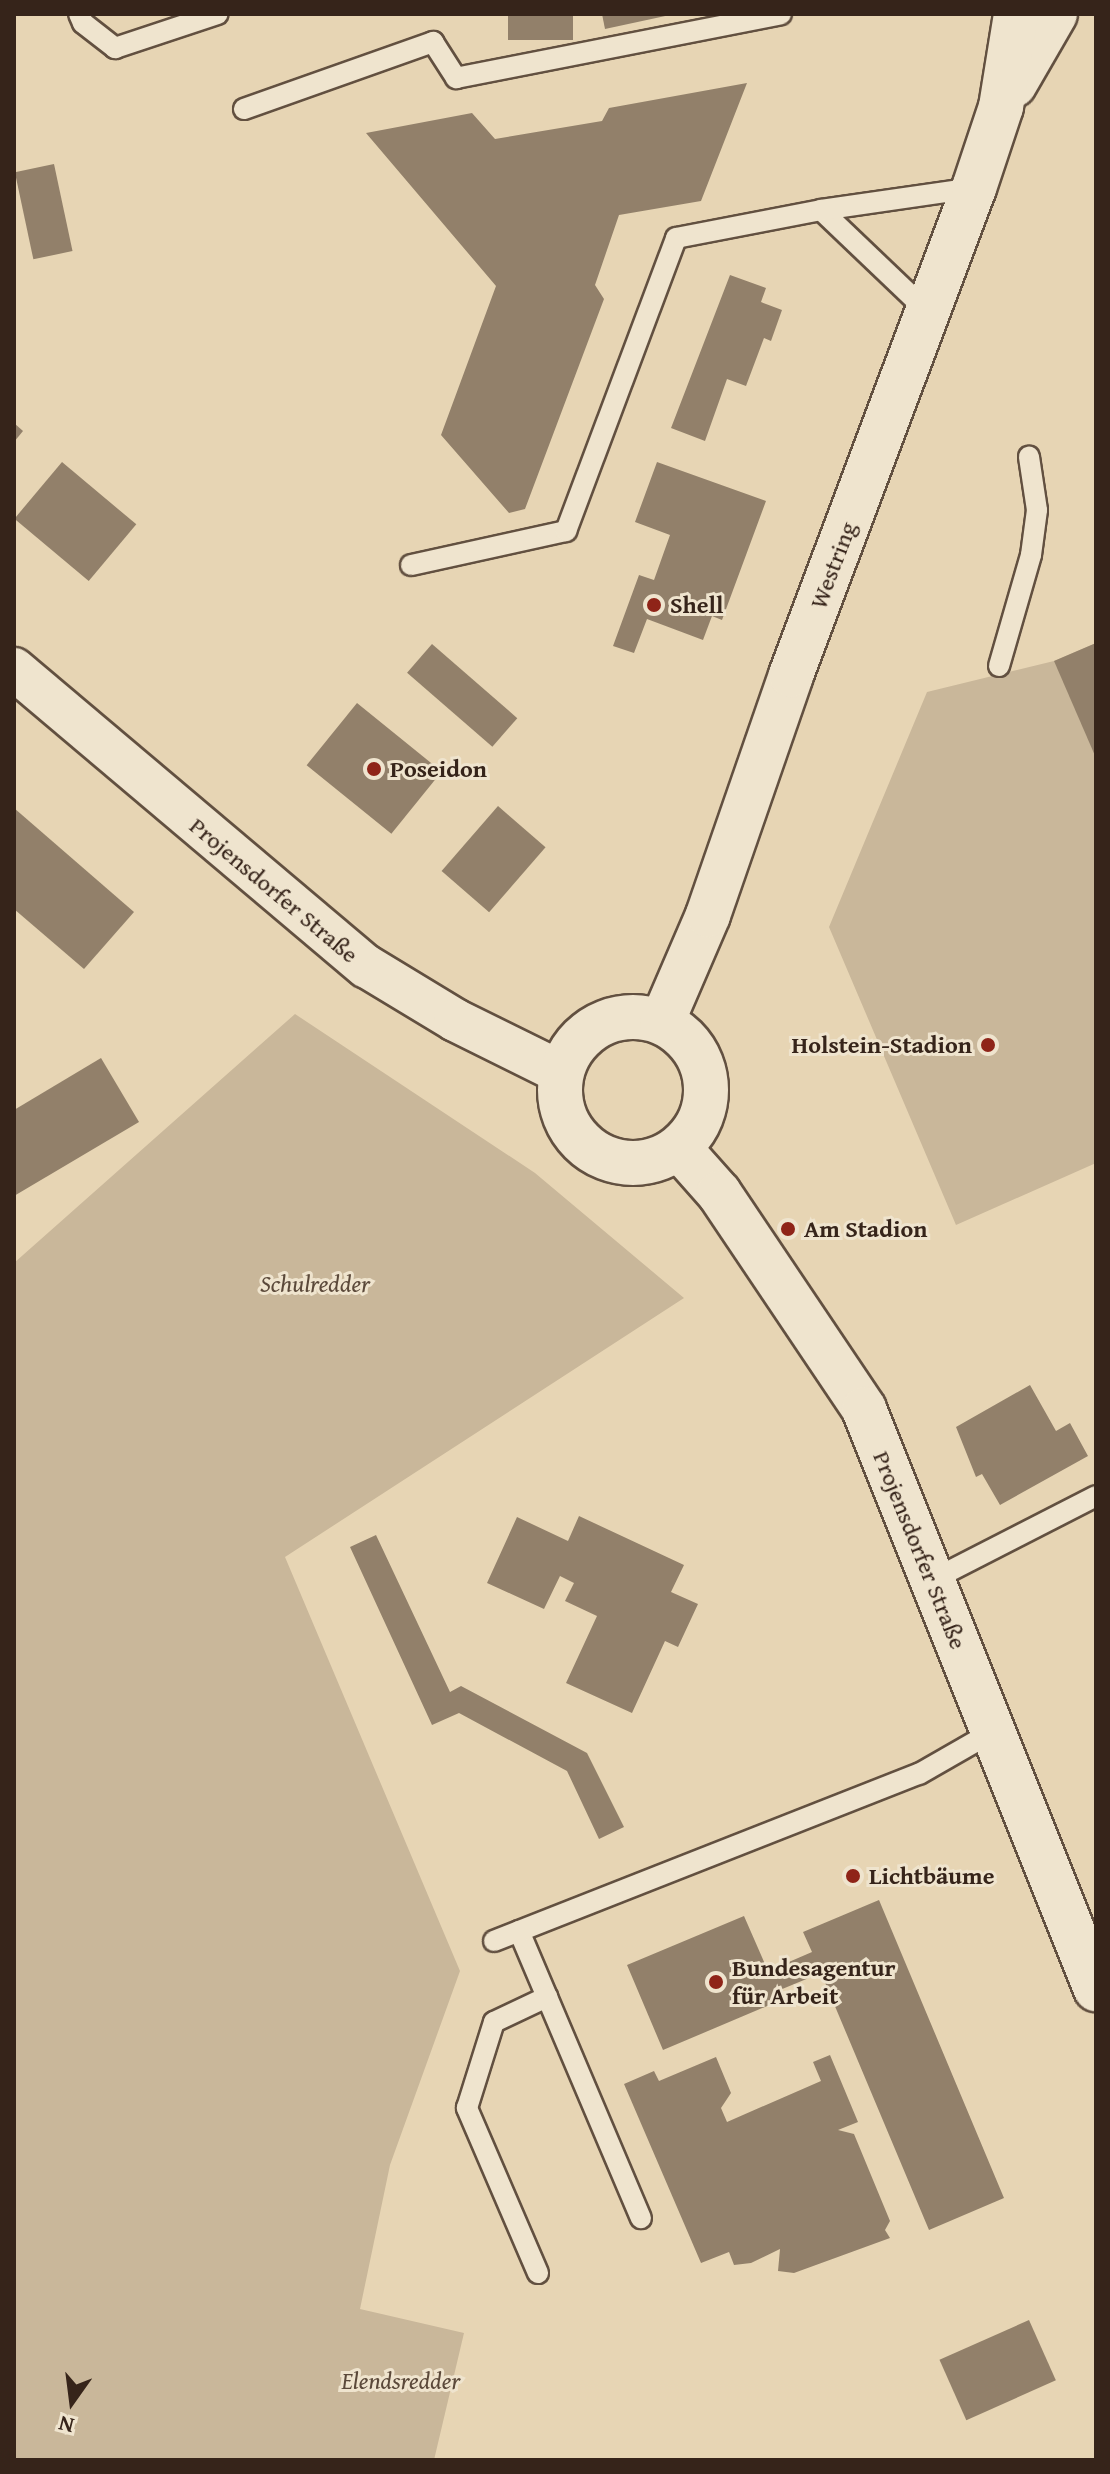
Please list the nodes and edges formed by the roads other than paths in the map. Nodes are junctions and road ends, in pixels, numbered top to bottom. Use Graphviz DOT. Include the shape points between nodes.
graph roads {
  1 [pos="79,14"];
  2 [pos="218,14"];
  3 [pos="781,14"];
  4 [pos="1016,14"];
  5 [pos="1055,14"];
  6 [pos="1001,107"];
  7 [pos="244,109"];
  8 [pos="974,188"];
  9 [pos="821,210"];
  10 [pos="929,313"];
  11 [pos="1029,457"];
  12 [pos="411,565"];
  13 [pos="999,666"];
  14 [pos="14,669"];
  15 [pos="662,1022"];
  16 [pos="560,1072"];
  17 [pos="679,1148"];
  18 [pos="1096,1496"];
  19 [pos="932,1580"];
  20 [pos="994,1731"];
  21 [pos="519,1931"];
  22 [pos="494,1941"];
  23 [pos="1096,1989"];
  24 [pos="547,1997"];
  25 [pos="641,2218"];
  26 [pos="538,2273"];
  1 -- 2 [label="lane" via="115,48"];
  3 -- 7 [label="lane" via="456,78 433,42"];
  4 -- 6 [label="street, Westring"];
  5 -- 6 [label="street, Westring"];
  6 -- 8 [label="street, Westring"];
  8 -- 9 [label="lane"];
  8 -- 10 [label="street, Westring"];
  9 -- 10 [label="lane"];
  9 -- 12 [label="lane" via="676,238 566,531"];
  10 -- 15 [label="street, Westring" via="791,675 708,915"];
  11 -- 13 [label="lane" via="1037,510 1031,555"];
  14 -- 16 [label="street, Projensdorfer Straße" via="366,966 455,1020"];
  15 -- 16 [label="street" via="631,1016 600,1023 575,1044"];
  15 -- 17 [label="street" via="687,1039 703,1065 707,1096 698,1124"];
  16 -- 17 [label="street" via="559,1103 571,1132 593,1153 637,1163 652,1162"];
  17 -- 19 [label="street, Projensdorfer Straße" via="719,1193 864,1409"];
  18 -- 19 [label="lane"];
  19 -- 20 [label="street, Projensdorfer Straße"];
  20 -- 21 [label="lane" via="919,1774"];
  20 -- 23 [label="street, Projensdorfer Straße"];
  21 -- 22 [label="lane"];
  21 -- 24 [label="lane"];
  24 -- 25 [label="lane"];
  24 -- 26 [label="lane" via="494,2022 467,2108"];
}
